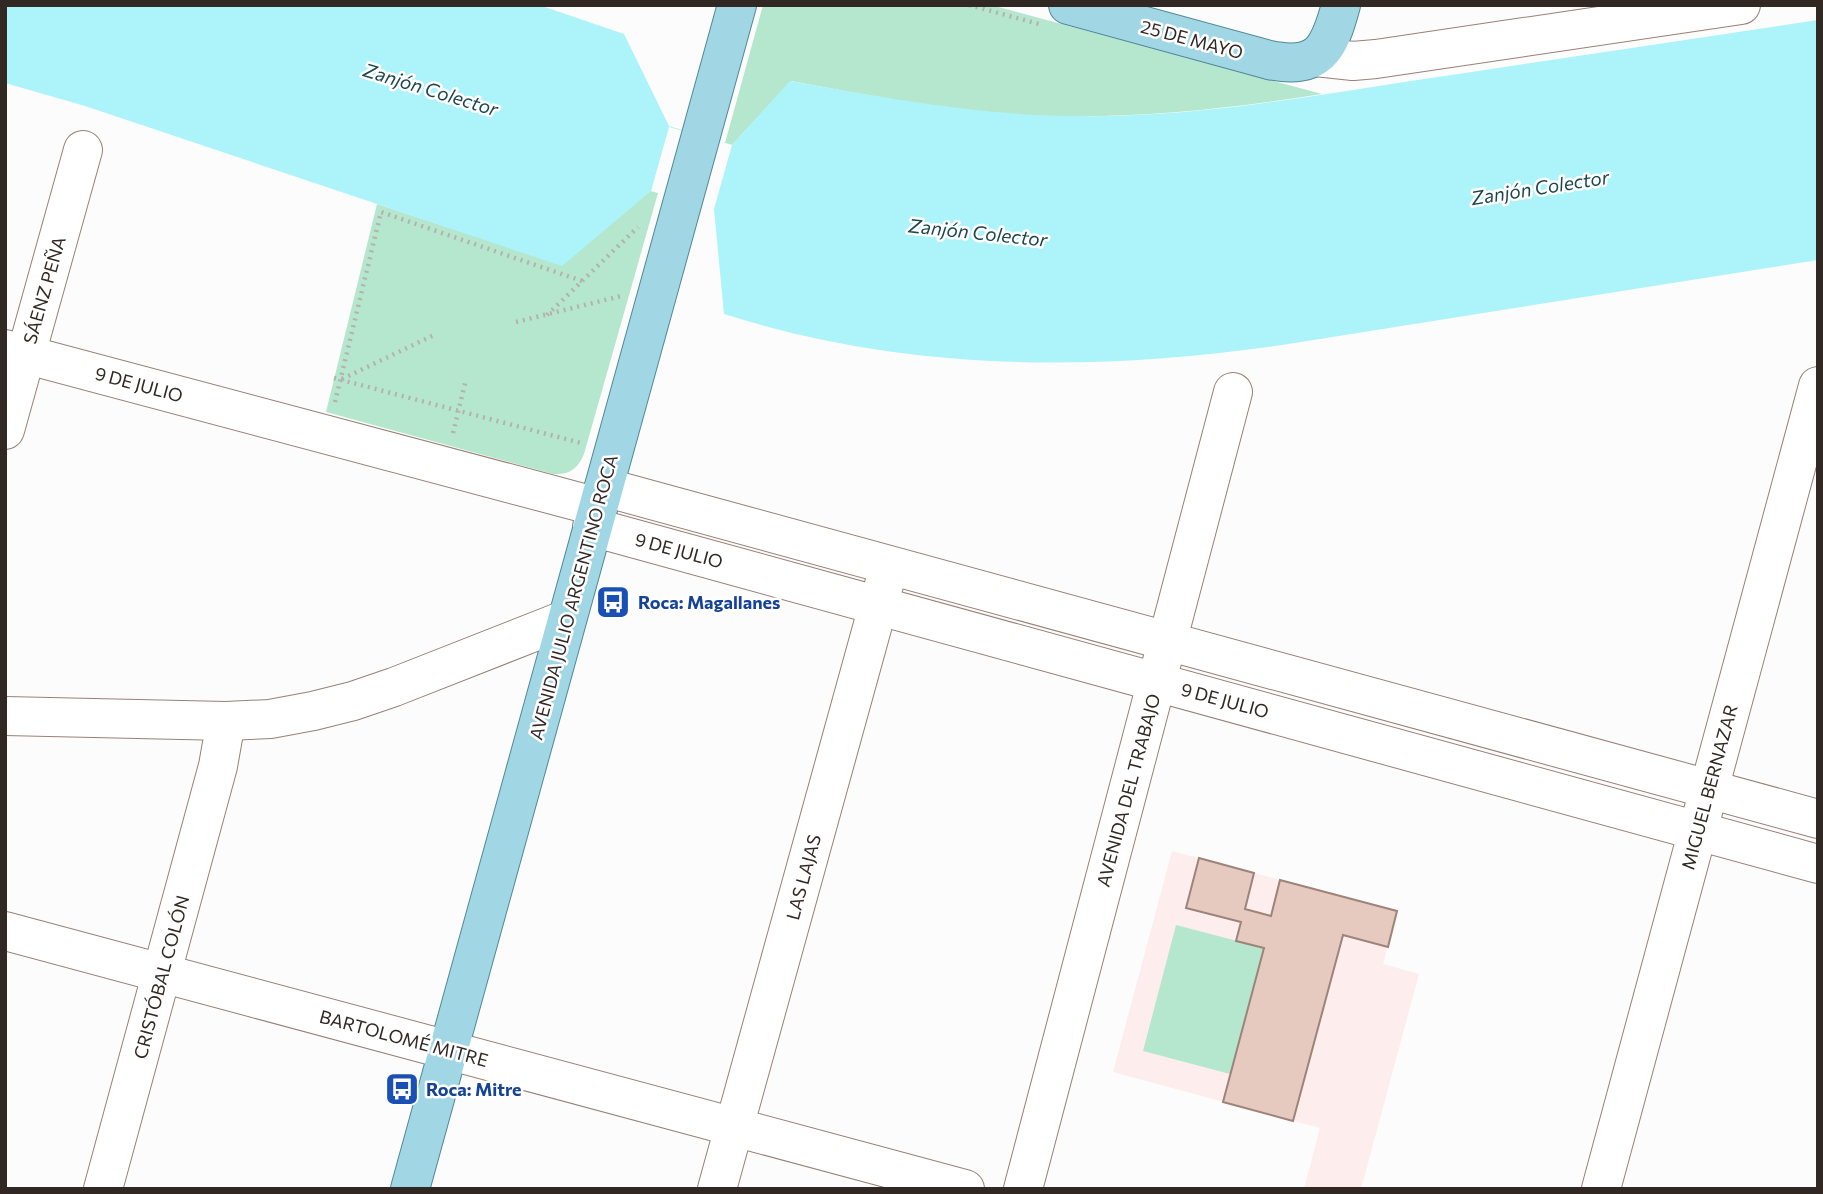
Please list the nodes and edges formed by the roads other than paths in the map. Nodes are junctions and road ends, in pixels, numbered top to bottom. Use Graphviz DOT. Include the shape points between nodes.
graph roads {
  1 [pos="737,5"];
  2 [pos="1068,5"];
  3 [pos="1341,5"];
  4 [pos="1741,5"];
  5 [pos="1315,57"];
  6 [pos="83,150"];
  7 [pos="16,351"];
  8 [pos="1818,386"];
  9 [pos="1233,392"];
  10 [pos="5,430"];
  11 [pos="598,507"];
  12 [pos="889,565"];
  13 [pos="878,605"];
  14 [pos="567,619"];
  15 [pos="1167,641"];
  16 [pos="1157,682"];
  17 [pos="5,716"];
  18 [pos="226,721"];
  19 [pos="1709,789"];
  20 [pos="1818,819"];
  21 [pos="1698,831"];
  22 [pos="1818,864"];
  23 [pos="5,931"];
  24 [pos="162,973"];
  25 [pos="448,1050"];
  26 [pos="734,1127"];
  27 [pos="103,1189"];
  28 [pos="410,1189"];
  29 [pos="717,1189"];
  30 [pos="965,1189"];
  31 [pos="1023,1189"];
  32 [pos="1601,1189"];
  1 -- 11 [label="main road, AVENIDA JULIO ARGENTINO ROCA"];
  2 -- 5 [label="main road, 25 DE MAYO" via="1269,60 1293,64"];
  3 -- 5 [label="main road" via="1329,41"];
  4 -- 5 [label="street" via="1376,59"];
  6 -- 7 [label="street, SÁENZ PEÑA"];
  7 -- 10 [label="street, SÁENZ PEÑA"];
  7 -- 11 [label="street, 9 DE JULIO"];
  8 -- 19 [label="street, MIGUEL BERNAZAR"];
  9 -- 15 [label="street, AVENIDA DEL TRABAJO"];
  11 -- 12 [label="street, 9 DE JULIO"];
  11 -- 13 [label="street, 9 DE JULIO"];
  11 -- 14 [label="main road, AVENIDA JULIO ARGENTINO ROCA"];
  12 -- 13 [label="street, LAS LAJAS"];
  12 -- 15 [label="street, 9 DE JULIO"];
  13 -- 16 [label="street, 9 DE JULIO"];
  13 -- 26 [label="street, LAS LAJAS"];
  14 -- 18 [label="street" via="353,702 270,719"];
  14 -- 25 [label="main road, AVENIDA JULIO ARGENTINO ROCA"];
  15 -- 16 [label="street, AVENIDA DEL TRABAJO"];
  15 -- 19 [label="street, 9 DE JULIO"];
  16 -- 21 [label="street, 9 DE JULIO"];
  16 -- 31 [label="street, AVENIDA DEL TRABAJO"];
  17 -- 18 [label="street"];
  18 -- 24 [label="street, CRISTÓBAL COLÓN"];
  19 -- 20 [label="street, 9 DE JULIO"];
  19 -- 21 [label="street, MIGUEL BERNAZAR"];
  21 -- 22 [label="street, 9 DE JULIO"];
  21 -- 32 [label="street, MIGUEL BERNAZAR"];
  23 -- 24 [label="street, BARTOLOMÉ MITRE"];
  24 -- 25 [label="street, BARTOLOMÉ MITRE"];
  24 -- 27 [label="street, CRISTÓBAL COLÓN"];
  25 -- 26 [label="street, BARTOLOMÉ MITRE"];
  25 -- 28 [label="main road, AVENIDA JULIO ARGENTINO ROCA"];
  26 -- 29 [label="street, LAS LAJAS"];
  26 -- 30 [label="street, BARTOLOMÉ MITRE"];
}
